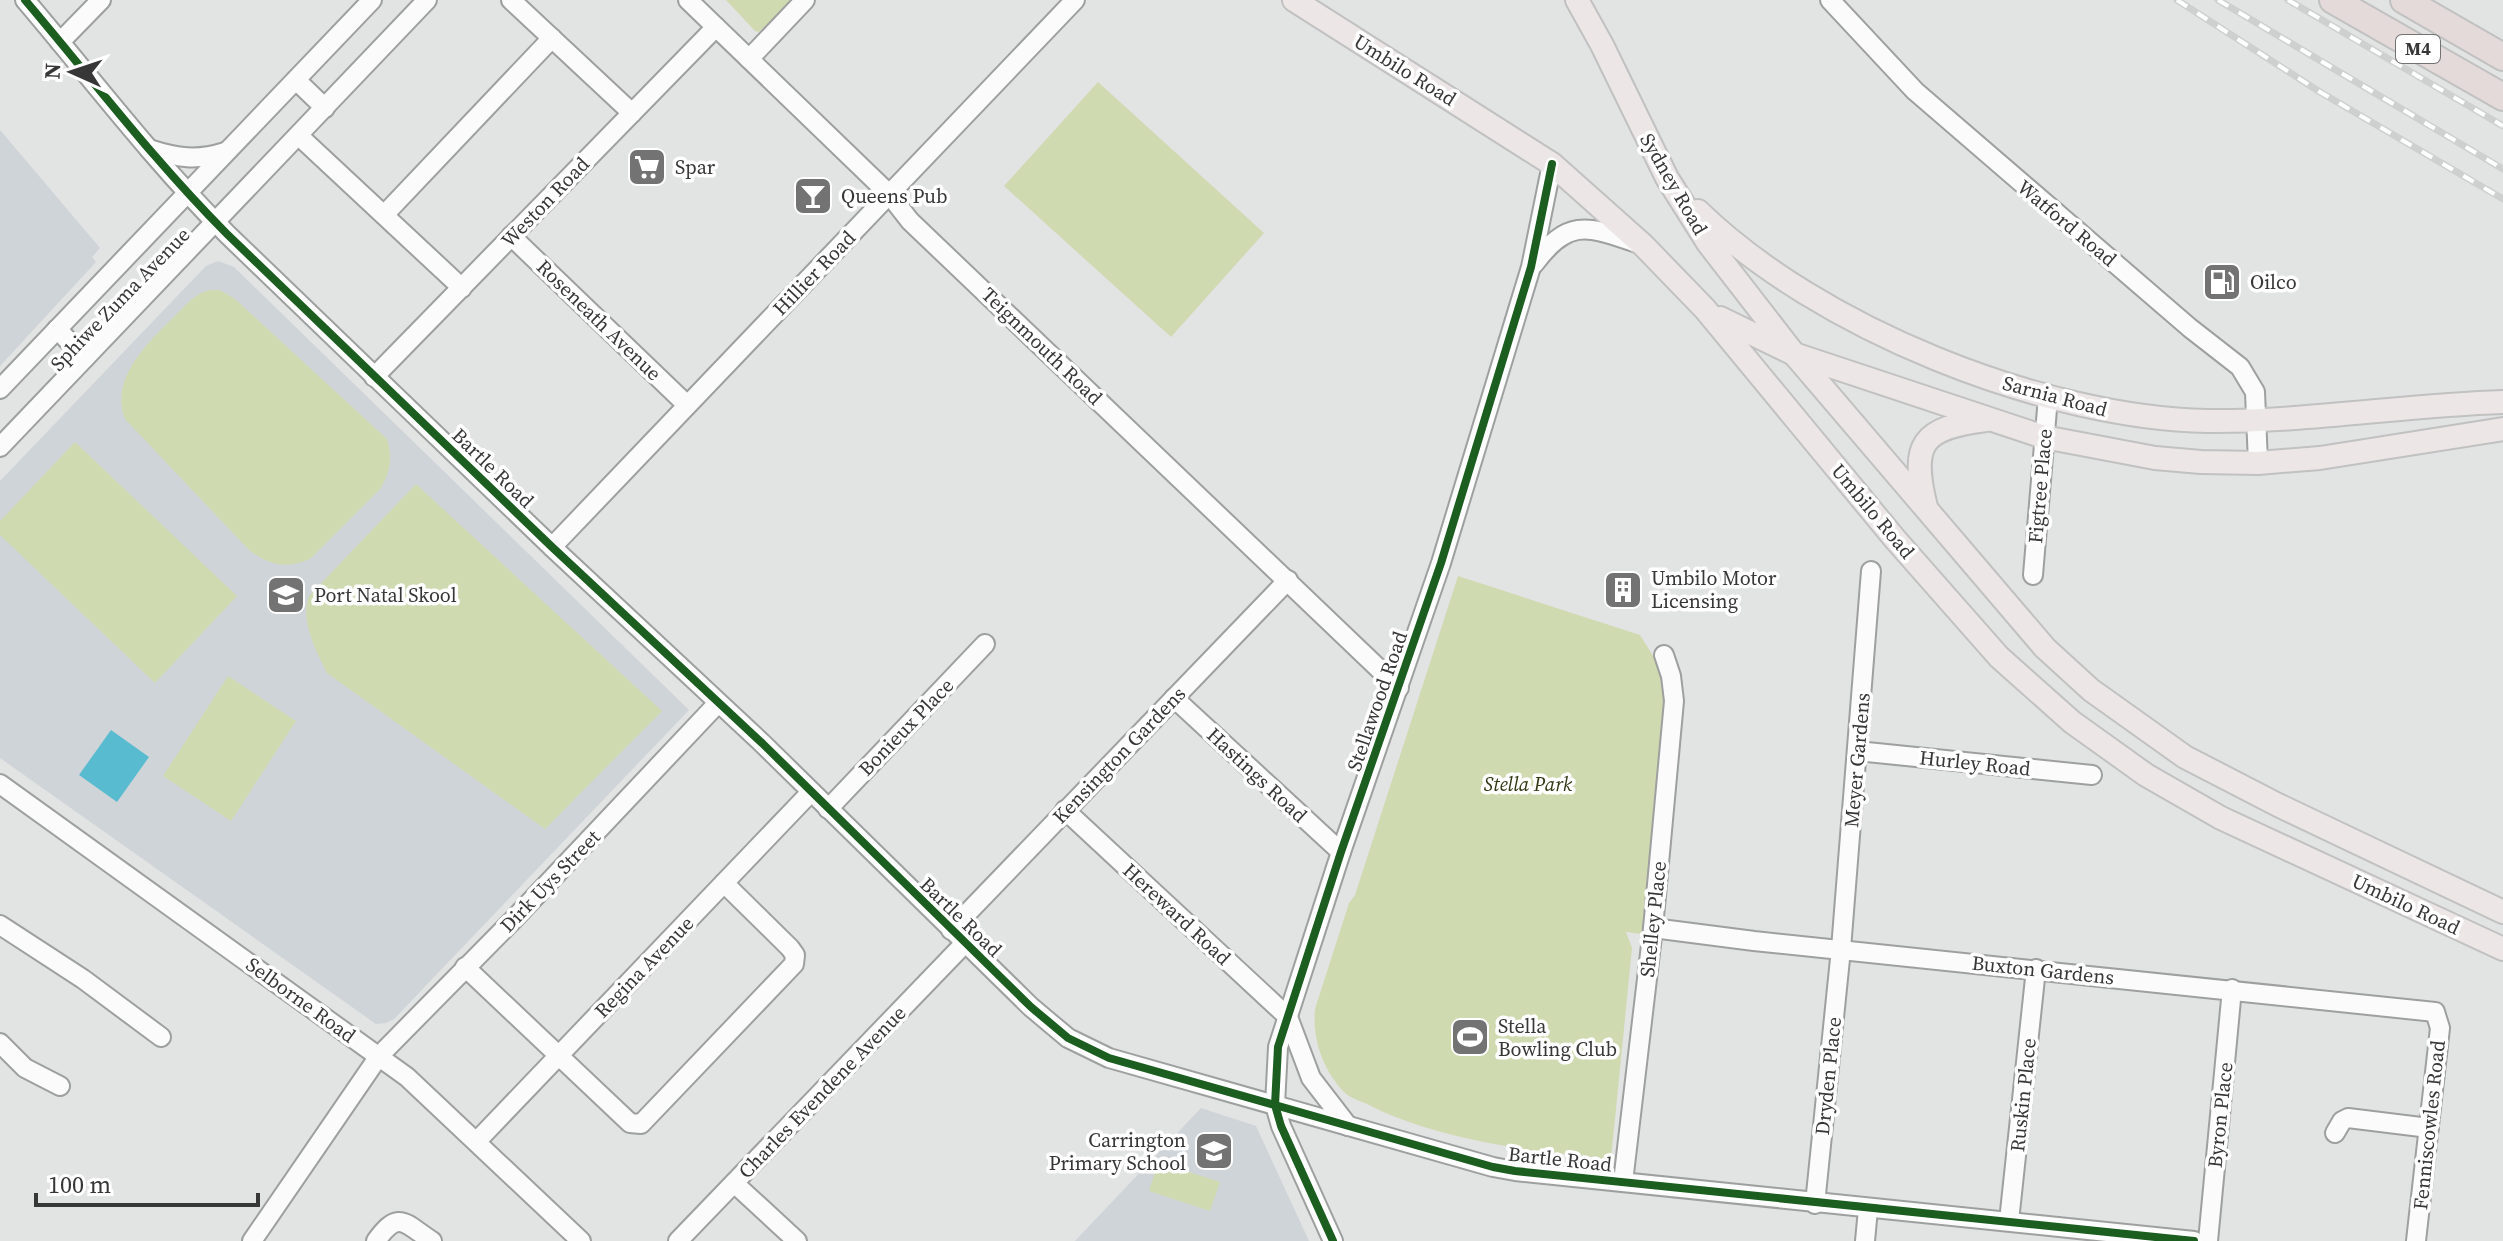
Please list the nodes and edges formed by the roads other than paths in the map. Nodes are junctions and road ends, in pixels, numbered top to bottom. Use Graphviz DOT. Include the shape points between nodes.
graph roads {
  1 [pos="25,0"];
  2 [pos="101,0"];
  3 [pos="372,0"];
  4 [pos="427,0"];
  5 [pos="511,0"];
  6 [pos="805,0"];
  7 [pos="1075,0"];
  8 [pos="1294,0"];
  9 [pos="1577,0"];
  10 [pos="1830,0"];
  11 [pos="2333,0"];
  12 [pos="2404,0"];
  13 [pos="694,2"];
  14 [pos="716,27"];
  15 [pos="552,38"];
  16 [pos="60,42"];
  17 [pos="2503,57"];
  18 [pos="749,59"];
  19 [pos="296,80"];
  20 [pos="2503,97"];
  21 [pos="325,108"];
  22 [pos="632,113"];
  23 [pos="299,136"];
  24 [pos="146,148"];
  25 [pos="230,150"];
  26 [pos="1552,164"];
  27 [pos="1667,178"];
  28 [pos="186,193"];
  29 [pos="889,194"];
  30 [pos="384,215"];
  31 [pos="216,223"];
  32 [pos="511,236"];
  33 [pos="1643,245"];
  34 [pos="1531,267"];
  35 [pos="462,288"];
  36 [pos="1705,309"];
  37 [pos="57,329"];
  38 [pos="1794,354"];
  39 [pos="85,358"];
  40 [pos="374,377"];
  41 [pos="0,389"];
  42 [pos="2048,397"];
  43 [pos="2503,402"];
  44 [pos="687,405"];
  45 [pos="1991,419"];
  46 [pos="2258,420"];
  47 [pos="2503,429"];
  48 [pos="2044,437"];
  49 [pos="0,447"];
  50 [pos="2258,463"];
  51 [pos="1927,512"];
  52 [pos="552,547"];
  53 [pos="1871,571"];
  54 [pos="2033,575"];
  55 [pos="1288,580"];
  56 [pos="985,644"];
  57 [pos="1664,655"];
  58 [pos="1399,688"];
  59 [pos="1174,698"];
  60 [pos="718,703"];
  61 [pos="1857,751"];
  62 [pos="2092,775"];
  63 [pos="0,784"];
  64 [pos="811,792"];
  65 [pos="828,809"];
  66 [pos="1065,810"];
  67 [pos="1341,852"];
  68 [pos="724,883"];
  69 [pos="2503,912"];
  70 [pos="0,925"];
  71 [pos="1653,928"];
  72 [pos="951,930"];
  73 [pos="965,943"];
  74 [pos="1841,949"];
  75 [pos="2503,949"];
  76 [pos="465,967"];
  77 [pos="2036,969"];
  78 [pos="2232,989"];
  79 [pos="2432,1011"];
  80 [pos="1288,1017"];
  81 [pos="161,1037"];
  82 [pos="0,1043"];
  83 [pos="379,1056"];
  84 [pos="559,1056"];
  85 [pos="60,1086"];
  86 [pos="1275,1105"];
  87 [pos="1348,1126"];
  88 [pos="2429,1128"];
  89 [pos="2335,1133"];
  90 [pos="477,1141"];
  91 [pos="1623,1182"];
  92 [pos="734,1183"];
  93 [pos="1815,1204"];
  94 [pos="1868,1209"];
  95 [pos="2009,1221"];
  96 [pos="252,1241"];
  97 [pos="376,1241"];
  98 [pos="432,1241"];
  99 [pos="581,1241"];
  100 [pos="678,1241"];
  101 [pos="797,1241"];
  102 [pos="1333,1241"];
  103 [pos="1865,1241"];
  104 [pos="2194,1241"];
  105 [pos="2208,1241"];
  106 [pos="2416,1241"];
  1 -- 16 [label="street, Bartle Road"];
  2 -- 16 [label="street"];
  3 -- 19 [label="street, Sphiwe Zuma Avenue"];
  4 -- 21 [label="street, Sphiwe Zuma Avenue"];
  5 -- 15 [label="street"];
  6 -- 18 [label="street"];
  7 -- 29 [label="street, Hillier Road"];
  8 -- 26 [label="main road, Umbilo Road"];
  9 -- 27 [label="main road, Sydney Road"];
  10 -- 46 [label="street, Watford Road" via="1958,131 2240,367 2255,392"];
  11 -- 20 [label="highway, M4"];
  12 -- 17 [label="highway, M4"];
  13 -- 14 [label="street, Teignmouth Road"];
  14 -- 18 [label="street, Teignmouth Road"];
  14 -- 22 [label="street, Weston Road"];
  15 -- 22 [label="street"];
  15 -- 30 [label="street"];
  16 -- 24 [label="street, Bartle Road"];
  18 -- 29 [label="street, Teignmouth Road"];
  19 -- 21 [label="street"];
  19 -- 25 [label="street, Sphiwe Zuma Avenue"];
  21 -- 23 [label="street, Sphiwe Zuma Avenue"];
  22 -- 32 [label="street, Weston Road"];
  23 -- 30 [label="street"];
  23 -- 31 [label="street, Sphiwe Zuma Avenue"];
  24 -- 25 [label="street" via="192,159"];
  24 -- 28 [label="street, Bartle Road"];
  25 -- 28 [label="street, Sphiwe Zuma Avenue"];
  26 -- 33 [label="main road, Umbilo Road"];
  26 -- 34 [label="street, Stellawood Road"];
  27 -- 38 [label="main road, Sydney Road" via="1708,243"];
  27 -- 42 [label="main road, Sarnia Road" via="1737,247 1826,303 1900,343"];
  28 -- 31 [label="street, Bartle Road"];
  28 -- 37 [label="street, Sphiwe Zuma Avenue"];
  29 -- 44 [label="street, Hillier Road"];
  29 -- 55 [label="street, Teignmouth Road" via="910,221"];
  30 -- 35 [label="street"];
  31 -- 39 [label="street, Sphiwe Zuma Avenue"];
  31 -- 40 [label="street, Bartle Road"];
  32 -- 35 [label="street, Weston Road"];
  32 -- 44 [label="street, Roseneath Avenue"];
  33 -- 34 [label="street, Stellawood Road" via="1593,230 1562,233"];
  33 -- 36 [label="main road, Umbilo Road"];
  34 -- 58 [label="street, Stellawood Road"];
  35 -- 40 [label="street, Weston Road"];
  36 -- 38 [label="main road, Sarnia Road"];
  36 -- 75 [label="main road, Umbilo Road" via="1999,657 2072,722 2146,775 2221,818"];
  37 -- 39 [label="street"];
  37 -- 41 [label="street, Sphiwe Zuma Avenue"];
  38 -- 45 [label="main road, Sarnia Road"];
  38 -- 51 [label="main road, Umbilo Road"];
  39 -- 49 [label="street, Sphiwe Zuma Avenue"];
  40 -- 52 [label="street, Bartle Road"];
  42 -- 46 [label="main road, Sarnia Road" via="2156,418"];
  42 -- 48 [label="street, Figtree Place"];
  43 -- 46 [label="main road, Sarnia Road"];
  44 -- 52 [label="street, Hillier Road"];
  45 -- 48 [label="main road, Sarnia Road"];
  45 -- 51 [label="main road" via="1947,426 1930,437 1919,471"];
  46 -- 50 [label="street, Watford Road"];
  47 -- 50 [label="main road, Sarnia Road" via="2343,456"];
  48 -- 50 [label="main road, Sarnia Road" via="2155,458"];
  48 -- 54 [label="street, Figtree Place"];
  51 -- 69 [label="main road, Umbilo Road" via="2045,648 2164,744 2218,776"];
  52 -- 60 [label="street, Bartle Road"];
  53 -- 61 [label="street, Meyer Gardens"];
  55 -- 58 [label="street, Teignmouth Road"];
  55 -- 59 [label="street, Kensington Gardens"];
  56 -- 65 [label="street, Bonieux Place"];
  57 -- 71 [label="street, Shelley Place" via="1674,701"];
  58 -- 67 [label="street, Stellawood Road"];
  59 -- 66 [label="street, Kensington Gardens"];
  59 -- 67 [label="street, Hastings Road"];
  60 -- 64 [label="street, Bartle Road"];
  60 -- 76 [label="street, Dirk Uys Street"];
  61 -- 62 [label="street, Hurley Road"];
  61 -- 74 [label="street, Meyer Gardens"];
  63 -- 83 [label="street, Selborne Road"];
  64 -- 65 [label="street, Bartle Road"];
  64 -- 68 [label="street, Regina Avenue"];
  65 -- 72 [label="street, Bartle Road"];
  66 -- 72 [label="street, Kensington Gardens"];
  66 -- 80 [label="street, Hereward Road"];
  67 -- 80 [label="street, Stellawood Road"];
  68 -- 84 [label="street, Regina Avenue"];
  68 -- 84 [label="street" via="790,948 794,964 641,1124 630,1123"];
  70 -- 81 [label="street"];
  71 -- 74 [label="street, Buxton Gardens"];
  71 -- 91 [label="street, Shelley Place"];
  72 -- 73 [label="street, Bartle Road"];
  73 -- 86 [label="street, Bartle Road" via="1031,1007 1087,1049"];
  73 -- 92 [label="street, Charles Evendene Avenue"];
  74 -- 77 [label="street, Buxton Gardens"];
  74 -- 93 [label="street, Dryden Place"];
  76 -- 83 [label="street, Dirk Uys Street"];
  76 -- 84 [label="street"];
  77 -- 78 [label="street, Buxton Gardens"];
  77 -- 95 [label="street, Ruskin Place"];
  78 -- 79 [label="street, Buxton Gardens"];
  78 -- 105 [label="street, Byron Place"];
  79 -- 88 [label="street, Fenniscowles Road" via="2440,1028"];
  80 -- 86 [label="street, Stellawood Road" via="1276,1063"];
  80 -- 87 [label="street" via="1311,1078"];
  82 -- 85 [label="street" via="25,1068"];
  83 -- 90 [label="street, Selborne Road"];
  83 -- 96 [label="street, Dirk Uys Street"];
  84 -- 90 [label="street, Regina Avenue"];
  86 -- 87 [label="street, Bartle Road"];
  86 -- 102 [label="street, Stellawood Road"];
  87 -- 91 [label="street, Bartle Road" via="1493,1167"];
  88 -- 89 [label="street" via="2348,1118"];
  88 -- 106 [label="street, Fenniscowles Road"];
  90 -- 99 [label="street, Selborne Road"];
  91 -- 93 [label="street, Bartle Road"];
  92 -- 100 [label="street, Charles Evendene Avenue"];
  92 -- 101 [label="street"];
  93 -- 94 [label="street, Bartle Road"];
  94 -- 95 [label="street, Bartle Road"];
  94 -- 103 [label="street"];
  95 -- 104 [label="street, Bartle Road"];
  97 -- 98 [label="street" via="395,1222"];
}
